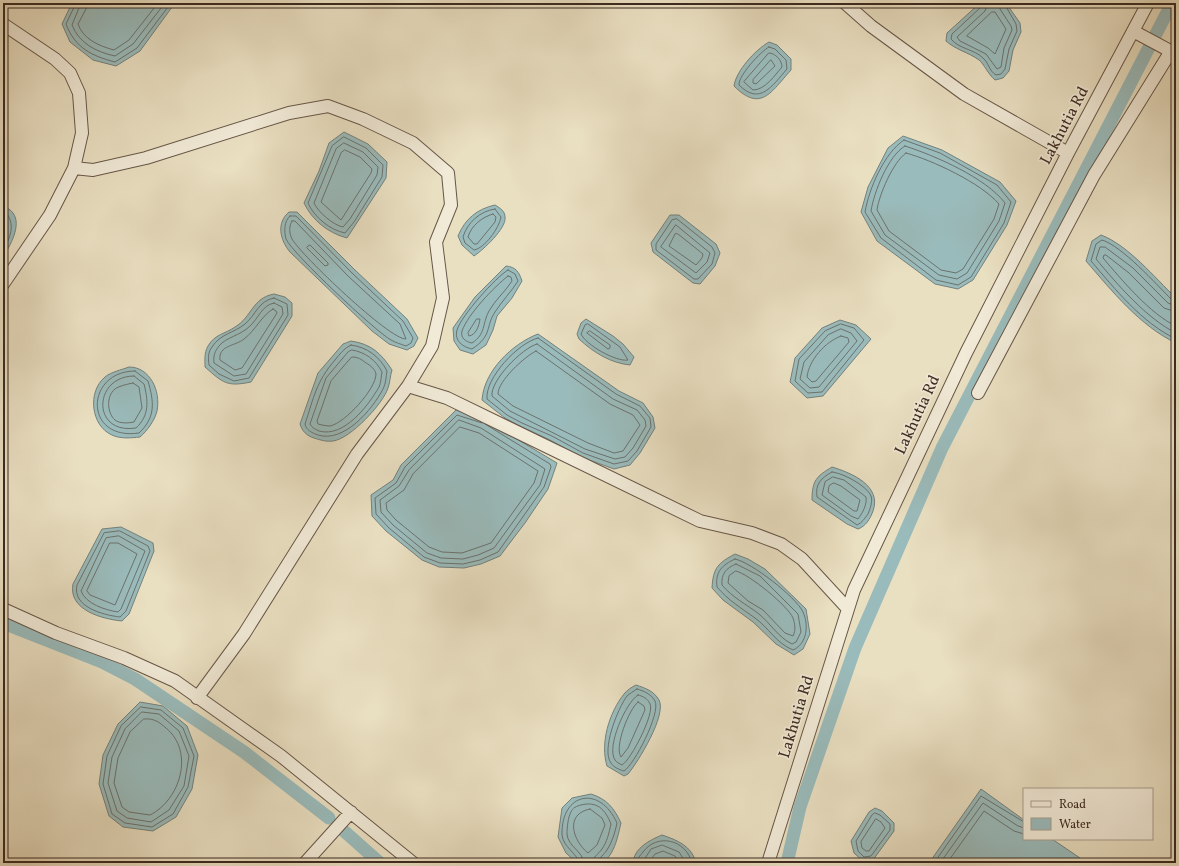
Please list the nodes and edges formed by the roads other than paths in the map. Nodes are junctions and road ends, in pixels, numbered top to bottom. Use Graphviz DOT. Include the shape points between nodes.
graph roads {
  1 [pos="845,3"];
  2 [pos="1148,3"];
  3 [pos="3,24"];
  4 [pos="1133,31"];
  5 [pos="1174,53"];
  6 [pos="1068,153"];
  7 [pos="74,168"];
  8 [pos="3,284"];
  9 [pos="408,386"];
  10 [pos="978,393"];
  11 [pos="3,609"];
  12 [pos="848,609"];
  13 [pos="197,698"];
  14 [pos="351,812"];
  15 [pos="305,863"];
  16 [pos="413,863"];
  17 [pos="768,863"];
  1 -- 6 [label="street" via="964,94"];
  2 -- 4 [label="street, Lakhutia Rd"];
  3 -- 7 [label="street" via="55,59 70,73 79,93 82,133"];
  4 -- 5 [label="street"];
  4 -- 6 [label="street, Lakhutia Rd"];
  5 -- 10 [label="street" via="1094,175"];
  6 -- 12 [label="street, Lakhutia Rd" via="966,353 854,590"];
  7 -- 8 [label="street" via="50,215"];
  7 -- 9 [label="street" via="93,170 146,158 289,113 328,106 363,119 412,143 448,173 451,205 436,242 443,298 432,346"];
  9 -- 12 [label="street" via="447,398 700,521 752,533 781,544 802,559"];
  9 -- 13 [label="street" via="357,454 244,634"];
  11 -- 13 [label="street" via="56,633 124,658 174,681"];
  12 -- 17 [label="street, Lakhutia Rd"];
  13 -- 14 [label="street" via="282,756"];
  14 -- 15 [label="street"];
  14 -- 16 [label="street"];
}
